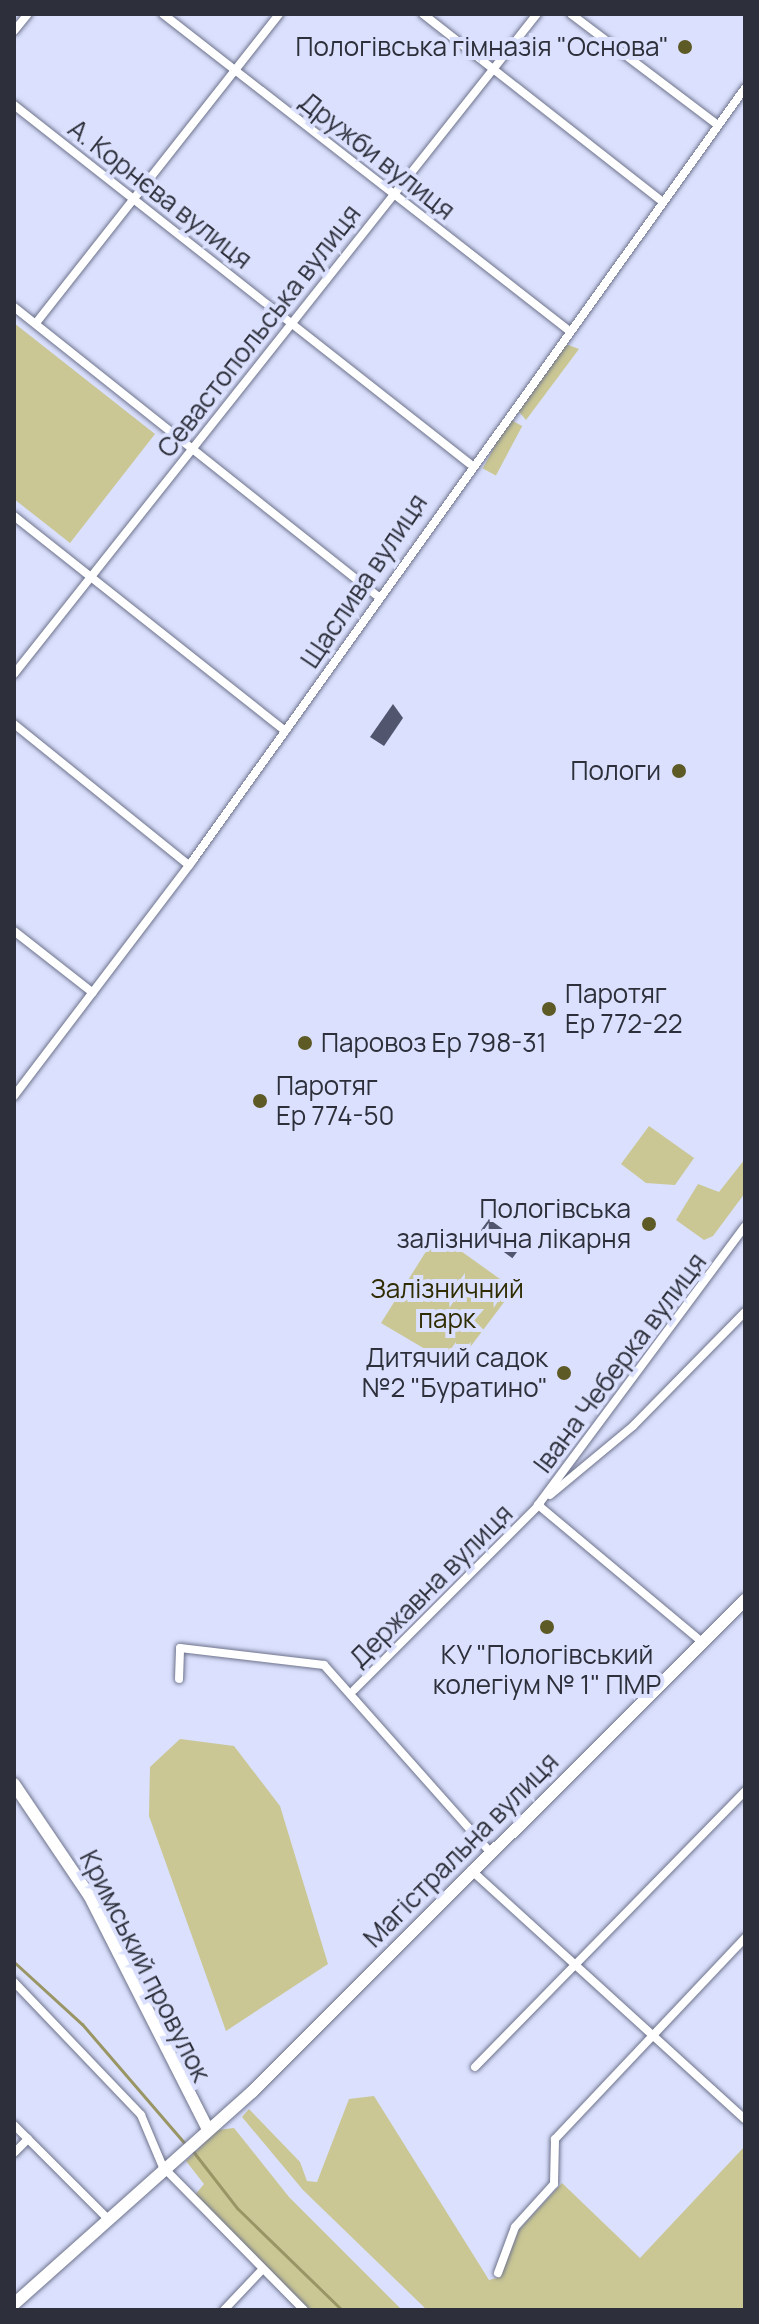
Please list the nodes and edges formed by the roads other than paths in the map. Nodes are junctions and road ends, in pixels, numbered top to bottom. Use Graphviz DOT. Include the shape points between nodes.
graph roads {
  1 [pos="28,14"];
  2 [pos="163,14"];
  3 [pos="279,14"];
  4 [pos="423,14"];
  5 [pos="537,14"];
  6 [pos="571,14"];
  7 [pos="14,31"];
  8 [pos="493,68"];
  9 [pos="233,69"];
  10 [pos="745,88"];
  11 [pos="14,105"];
  12 [pos="718,125"];
  13 [pos="393,194"];
  14 [pos="136,200"];
  15 [pos="663,202"];
  16 [pos="14,307"];
  17 [pos="290,322"];
  18 [pos="36,323"];
  19 [pos="567,329"];
  20 [pos="192,449"];
  21 [pos="470,464"];
  22 [pos="14,516"];
  23 [pos="90,577"];
  24 [pos="376,595"];
  25 [pos="14,674"];
  26 [pos="14,724"];
  27 [pos="285,731"];
  28 [pos="189,865"];
  29 [pos="14,931"];
  30 [pos="93,993"];
  31 [pos="14,1096"];
  32 [pos="745,1226"];
  33 [pos="745,1312"];
  34 [pos="538,1505"];
  35 [pos="745,1600"];
  36 [pos="702,1642"];
  37 [pos="179,1679"];
  38 [pos="354,1690"];
  39 [pos="14,1784"];
  40 [pos="745,1791"];
  41 [pos="489,1851"];
  42 [pos="471,1869"];
  43 [pos="745,1938"];
  44 [pos="572,1964"];
  45 [pos="14,1982"];
  46 [pos="653,2038"];
  47 [pos="475,2067"];
  48 [pos="745,2119"];
  49 [pos="14,2125"];
  50 [pos="208,2130"];
  51 [pos="28,2139"];
  52 [pos="14,2153"];
  53 [pos="163,2167"];
  54 [pos="106,2217"];
  55 [pos="262,2270"];
  56 [pos="498,2273"];
  57 [pos="14,2304"];
  58 [pos="224,2310"];
  59 [pos="304,2310"];
  1 -- 7 [label="street"];
  2 -- 9 [label="street, Дружби вулиця"];
  3 -- 9 [label="street"];
  4 -- 8 [label="street"];
  5 -- 8 [label="street, Севастопольська вулиця"];
  6 -- 12 [label="street"];
  8 -- 13 [label="street, Севастопольська вулиця"];
  8 -- 15 [label="street"];
  9 -- 13 [label="street, Дружби вулиця"];
  9 -- 14 [label="street"];
  10 -- 12 [label="street, Щаслива вулиця"];
  11 -- 14 [label="street, А. Корнєва вулиця"];
  12 -- 15 [label="street, Щаслива вулиця"];
  13 -- 17 [label="street, Севастопольська вулиця"];
  13 -- 19 [label="street, Дружби вулиця"];
  14 -- 17 [label="street, А. Корнєва вулиця"];
  14 -- 18 [label="street"];
  15 -- 19 [label="street, Щаслива вулиця"];
  16 -- 18 [label="street"];
  17 -- 20 [label="street, Севастопольська вулиця"];
  17 -- 21 [label="street, А. Корнєва вулиця"];
  18 -- 20 [label="street"];
  19 -- 21 [label="street, Щаслива вулиця"];
  20 -- 23 [label="street, Севастопольська вулиця"];
  20 -- 24 [label="street"];
  21 -- 24 [label="street, Щаслива вулиця"];
  22 -- 23 [label="street"];
  23 -- 25 [label="street, Севастопольська вулиця"];
  23 -- 27 [label="street"];
  24 -- 27 [label="street, Щаслива вулиця"];
  26 -- 28 [label="street"];
  27 -- 28 [label="street, Щаслива вулиця"];
  28 -- 30 [label="street, Щаслива вулиця"];
  29 -- 30 [label="street"];
  30 -- 31 [label="street, Щаслива вулиця"];
  32 -- 34 [label="street, Івана Чеберка вулиця"];
  33 -- 34 [label="street, Державна вулиця" via="633,1426"];
  34 -- 36 [label="street, Івана Чеберка вулиця"];
  34 -- 38 [label="street, Державна вулиця"];
  35 -- 36 [label="main road, Магістральна вулиця"];
  36 -- 41 [label="main road, Магістральна вулиця"];
  37 -- 38 [label="street" via="180,1648 311,1660"];
  38 -- 41 [label="street"];
  39 -- 50 [label="main road, Кримський провулок" via="89,1895"];
  40 -- 44 [label="street"];
  41 -- 42 [label="main road, Магістральна вулиця"];
  42 -- 44 [label="street"];
  42 -- 50 [label="main road, Магістральна вулиця"];
  43 -- 46 [label="street"];
  44 -- 46 [label="street"];
  44 -- 47 [label="street"];
  45 -- 53 [label="street" via="141,2115"];
  46 -- 48 [label="street"];
  46 -- 56 [label="street" via="555,2139 554,2184 515,2227"];
  49 -- 51 [label="street"];
  50 -- 53 [label="main road, Магістральна вулиця"];
  51 -- 52 [label="street"];
  51 -- 54 [label="street"];
  53 -- 54 [label="main road, Магістральна вулиця"];
  53 -- 55 [label="street"];
  54 -- 57 [label="main road, Магістральна вулиця"];
  55 -- 58 [label="street"];
  55 -- 59 [label="street"];
}
